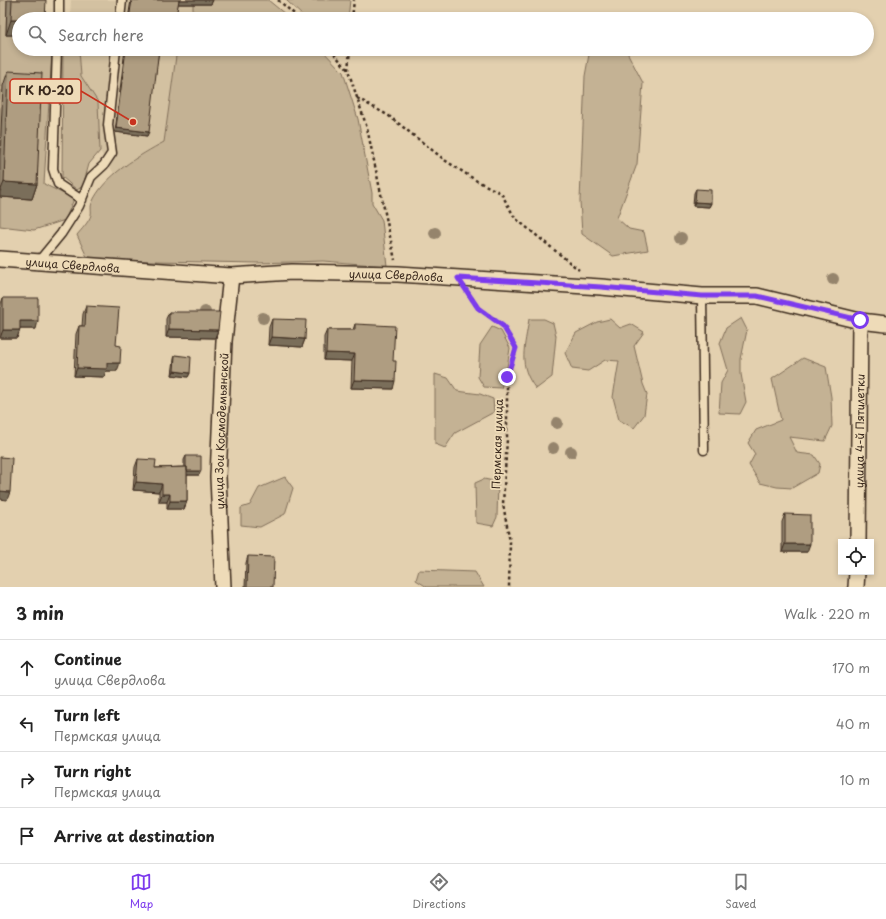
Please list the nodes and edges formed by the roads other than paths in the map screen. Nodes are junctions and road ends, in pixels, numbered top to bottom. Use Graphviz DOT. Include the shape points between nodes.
graph roads {
  1 [pos="59,0"];
  2 [pos="122,0"];
  3 [pos="59,12"];
  4 [pos="121,12"];
  5 [pos="57,56"];
  6 [pos="115,56"];
  7 [pos="82,200"];
  8 [pos="0,259"];
  9 [pos="38,262"];
  10 [pos="231,276"];
  11 [pos="702,296"];
  12 [pos="860,320"];
  13 [pos="886,324"];
  14 [pos="704,450"];
  15 [pos="858,539"];
  16 [pos="857,575"];
  17 [pos="223,587"];
  18 [pos="856,587"];
  1 -- 3 [label="lane"];
  2 -- 4 [label="lane"];
  5 -- 7 [label="lane" via="53,169 58,184"];
  6 -- 7 [label="lane" via="108,125 112,153 92,177"];
  7 -- 9 [label="lane" via="61,234"];
  8 -- 9 [label="street, улица Свердлова"];
  9 -- 10 [label="street, улица Свердлова"];
  10 -- 11 [label="street, улица Свердлова" via="292,272 398,274"];
  10 -- 17 [label="street, улица Зои Космодемьянской" via="224,341 218,477"];
  11 -- 12 [label="street, улица Свердлова" via="757,296"];
  11 -- 14 [label="lane"];
  12 -- 13 [label="street, улица Свердлова"];
  12 -- 15 [label="street, улица 4-й Пятилетки"];
  16 -- 18 [label="street"];
}
